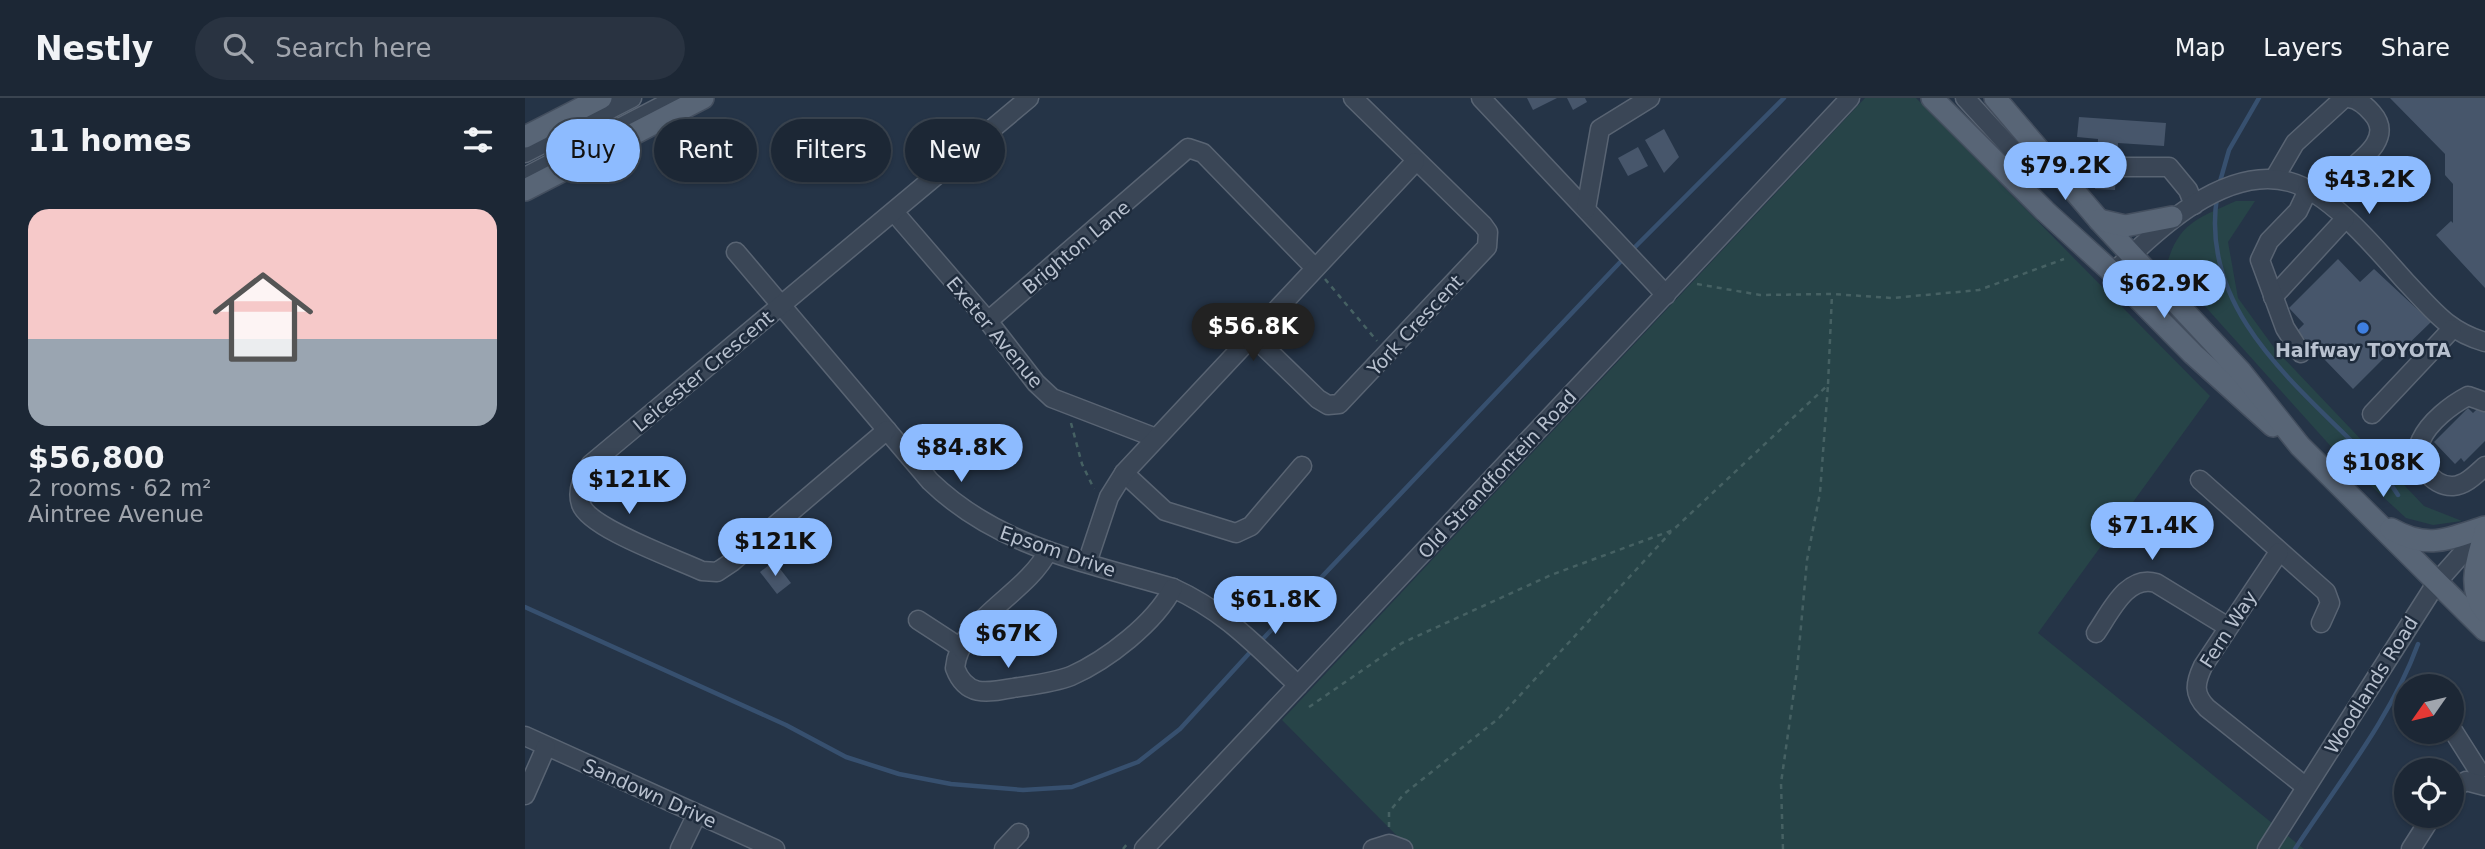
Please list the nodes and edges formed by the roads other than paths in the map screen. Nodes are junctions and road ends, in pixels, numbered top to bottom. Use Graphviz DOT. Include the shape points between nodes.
graph roads {
  1 [pos="601,98"];
  2 [pos="632,98"];
  3 [pos="677,98"];
  4 [pos="703,98"];
  5 [pos="1028,98"];
  6 [pos="1353,98"];
  7 [pos="1482,98"];
  8 [pos="1650,98"];
  9 [pos="1850,98"];
  10 [pos="1932,98"];
  11 [pos="1965,98"];
  12 [pos="1995,98"];
  13 [pos="2346,98"];
  14 [pos="525,137"];
  15 [pos="525,153"];
  16 [pos="2020,158"];
  17 [pos="1415,162"];
  18 [pos="2125,167"];
  19 [pos="2343,175"];
  20 [pos="525,177"];
  21 [pos="2274,179"];
  22 [pos="525,190"];
  23 [pos="2308,190"];
  24 [pos="2198,202"];
  25 [pos="1586,209"];
  26 [pos="894,212"];
  27 [pos="2172,217"];
  28 [pos="2345,219"];
  29 [pos="2099,220"];
  30 [pos="736,252"];
  31 [pos="2131,255"];
  32 [pos="1315,268"];
  33 [pos="2113,273"];
  34 [pos="1666,295"];
  35 [pos="2273,297"];
  36 [pos="783,305"];
  37 [pos="988,321"];
  38 [pos="2452,329"];
  39 [pos="1253,336"];
  40 [pos="2485,342"];
  41 [pos="2301,353"];
  42 [pos="2484,400"];
  43 [pos="2372,414"];
  44 [pos="887,430"];
  45 [pos="1156,438"];
  46 [pos="2300,446"];
  47 [pos="1302,466"];
  48 [pos="2485,466"];
  49 [pos="1123,473"];
  50 [pos="2200,481"];
  51 [pos="2374,520"];
  52 [pos="2485,529"];
  53 [pos="1048,551"];
  54 [pos="2279,552"];
  55 [pos="1087,563"];
  56 [pos="2437,582"];
  57 [pos="1173,588"];
  58 [pos="2485,611"];
  59 [pos="918,620"];
  60 [pos="2321,623"];
  61 [pos="2228,627"];
  62 [pos="2485,630"];
  63 [pos="2096,634"];
  64 [pos="961,648"];
  65 [pos="1298,685"];
  66 [pos="525,736"];
  67 [pos="2461,744"];
  68 [pos="546,747"];
  69 [pos="2481,775"];
  70 [pos="2464,782"];
  71 [pos="2306,787"];
  72 [pos="525,795"];
  73 [pos="697,814"];
  74 [pos="2424,828"];
  75 [pos="1019,833"];
  76 [pos="681,849"];
  77 [pos="775,849"];
  78 [pos="1005,849"];
  79 [pos="1144,849"];
  80 [pos="2267,849"];
  81 [pos="2411,849"];
  1 -- 14 [label="main road"];
  2 -- 15 [label="street"];
  3 -- 20 [label="street"];
  4 -- 22 [label="main road"];
  5 -- 26 [label="street"];
  6 -- 17 [label="street"];
  7 -- 25 [label="street"];
  8 -- 25 [label="street" via="1600,129"];
  9 -- 34 [label="street, Old Strandfontein Road"];
  10 -- 33 [label="main road"];
  11 -- 16 [label="street"];
  12 -- 29 [label="main road"];
  13 -- 19 [label="street" via="2368,108 2381,130 2379,140"];
  13 -- 21 [label="street" via="2295,144"];
  17 -- 32 [label="street"];
  17 -- 39 [label="street, York Crescent" via="1483,225 1489,240 1480,256 1339,404 1328,405 1318,399"];
  18 -- 24 [label="street" via="2169,167"];
  21 -- 23 [label="street"];
  21 -- 24 [label="street" via="2247,182"];
  23 -- 28 [label="street"];
  23 -- 35 [label="street" via="2298,211 2262,251 2263,272"];
  24 -- 27 [label="street"];
  25 -- 34 [label="street"];
  26 -- 36 [label="street"];
  26 -- 37 [label="street, Exeter Avenue"];
  27 -- 29 [label="main road" via="2121,226"];
  27 -- 31 [label="street"];
  28 -- 35 [label="street"];
  28 -- 38 [label="street"];
  29 -- 31 [label="main road"];
  30 -- 36 [label="street, Epsom Drive"];
  31 -- 33 [label="street"];
  31 -- 46 [label="main road" via="2241,372"];
  32 -- 37 [label="street, Brighton Lane" via="1203,153 1188,148"];
  32 -- 39 [label="street"];
  33 -- 46 [label="main road" via="2193,354"];
  34 -- 65 [label="street, Old Strandfontein Road"];
  35 -- 41 [label="street"];
  36 -- 44 [label="street, Epsom Drive"];
  36 -- 44 [label="street, Leicester Crescent" via="591,464 579,496 587,515 702,571 717,572"];
  37 -- 45 [label="street, Exeter Avenue" via="1052,398"];
  38 -- 40 [label="street"];
  38 -- 43 [label="street"];
  39 -- 45 [label="street"];
  42 -- 48 [label="street" via="2468,396 2446,412 2420,441 2418,454 2429,474 2453,486"];
  44 -- 53 [label="street, Epsom Drive" via="930,481 963,510 999,533"];
  45 -- 49 [label="street"];
  46 -- 51 [label="main road"];
  47 -- 49 [label="street" via="1251,526 1236,533 1165,511"];
  49 -- 55 [label="street" via="1105,508"];
  50 -- 54 [label="street"];
  51 -- 52 [label="main road" via="2403,536 2431,543"];
  51 -- 56 [label="main road"];
  52 -- 56 [label="street, Woodlands Road"];
  52 -- 58 [label="main road" via="2474,582"];
  53 -- 55 [label="street, Epsom Drive"];
  53 -- 64 [label="street" via="1034,573 983,619"];
  54 -- 60 [label="street" via="2326,592 2330,603"];
  54 -- 61 [label="street, Fern Way"];
  55 -- 57 [label="street, Epsom Drive"];
  56 -- 62 [label="main road"];
  56 -- 71 [label="street, Woodlands Road"];
  57 -- 64 [label="street" via="1163,607 1143,627 1070,676 991,692 970,690 955,667"];
  57 -- 65 [label="street, Epsom Drive" via="1213,608"];
  59 -- 64 [label="street"];
  61 -- 63 [label="street" via="2156,583 2144,582 2127,590"];
  61 -- 71 [label="street, Fern Way" via="2199,676 2197,696"];
  65 -- 79 [label="street, Old Strandfontein Road"];
  66 -- 68 [label="street, Sandown Drive"];
  67 -- 69 [label="street"];
  68 -- 72 [label="street"];
  68 -- 73 [label="street, Sandown Drive"];
  69 -- 70 [label="street"];
  71 -- 80 [label="street, Woodlands Road"];
  73 -- 76 [label="street"];
  73 -- 77 [label="street, Sandown Drive"];
  74 -- 81 [label="street"];
  75 -- 78 [label="street"];
}
